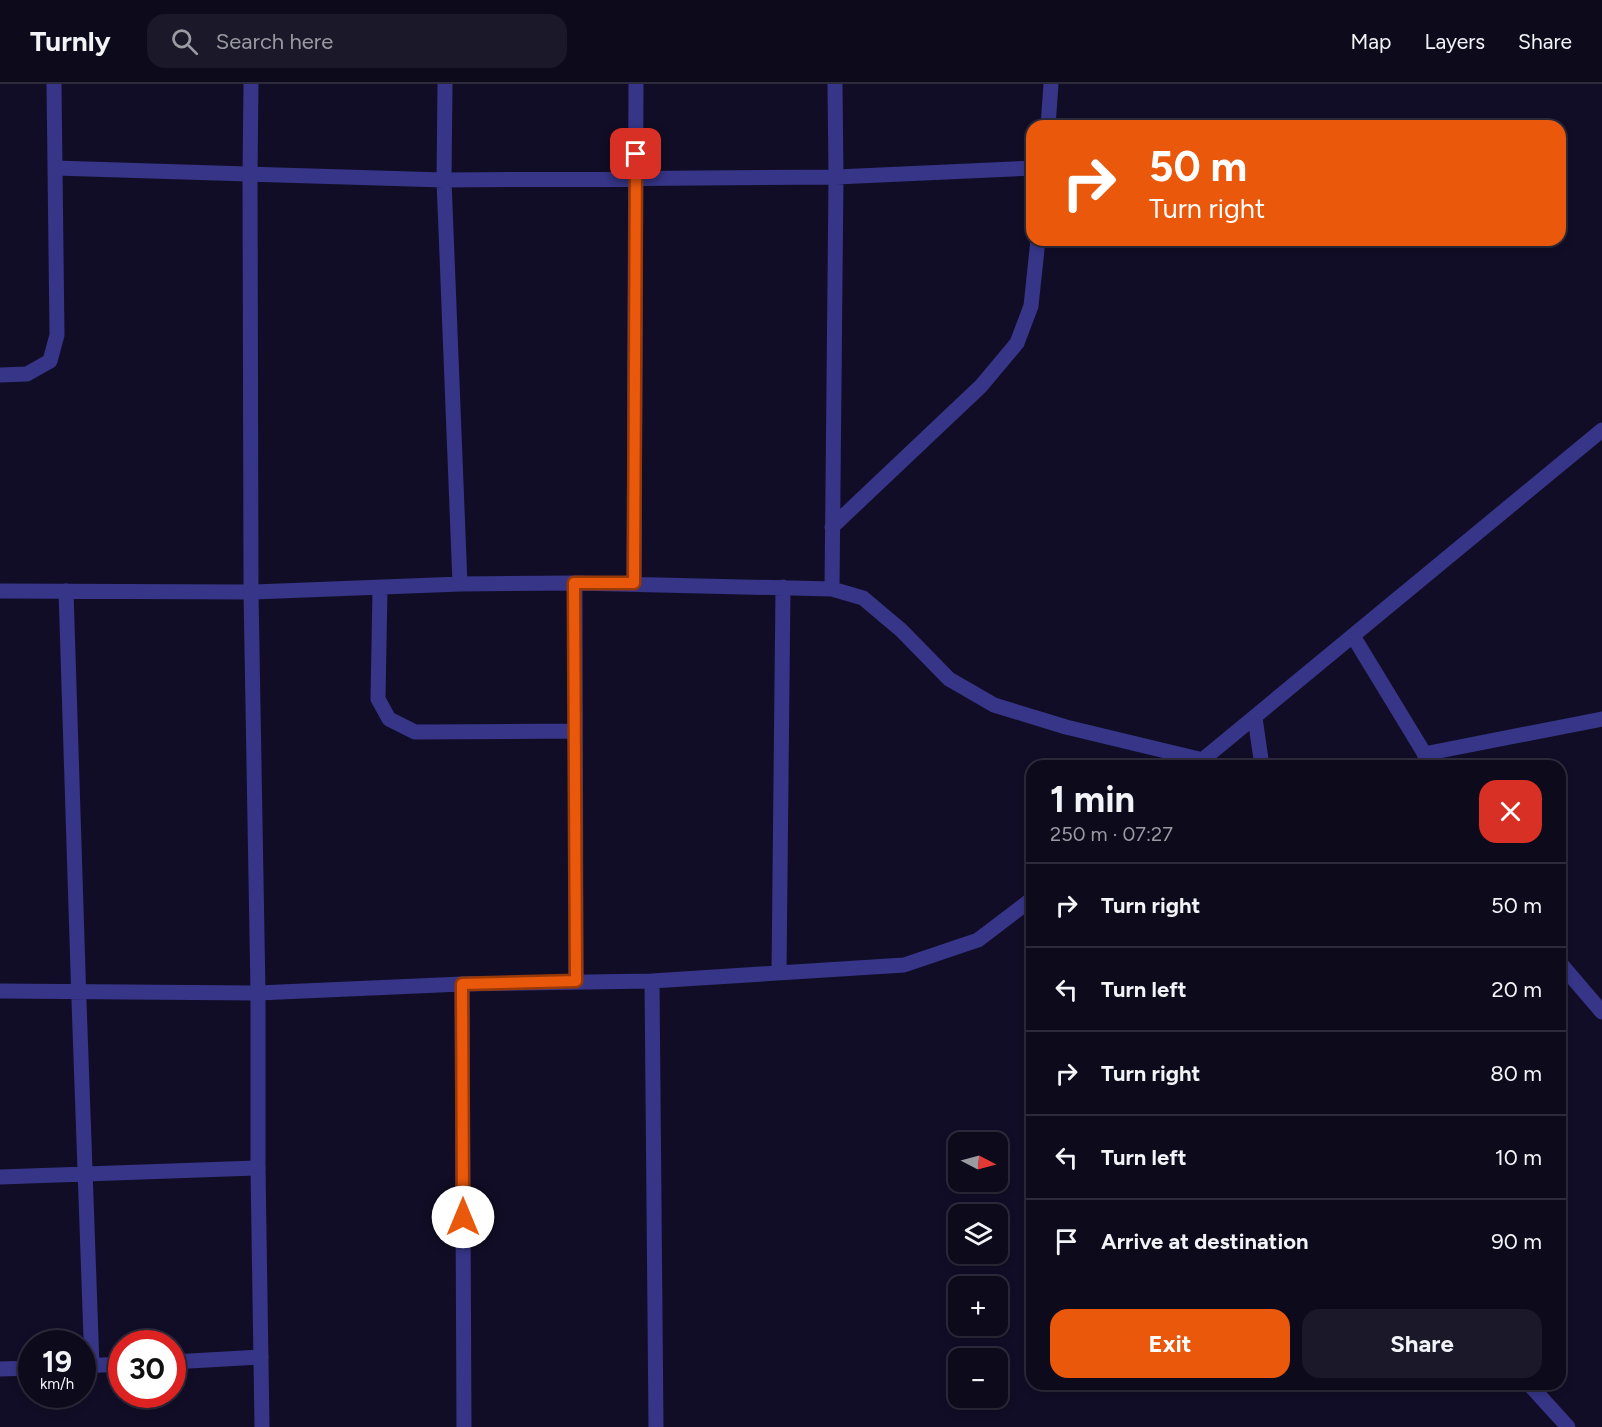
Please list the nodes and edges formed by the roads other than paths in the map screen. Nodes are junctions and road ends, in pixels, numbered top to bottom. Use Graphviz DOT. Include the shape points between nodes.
graph roads {
  1 [pos="54,84"];
  2 [pos="251,84"];
  3 [pos="445,84"];
  4 [pos="636,84"];
  5 [pos="835,84"];
  6 [pos="1051,84"];
  7 [pos="1048,120"];
  8 [pos="55,168"];
  9 [pos="1026,168"];
  10 [pos="250,174"];
  11 [pos="836,177"];
  12 [pos="636,178"];
  13 [pos="444,180"];
  14 [pos="1037,246"];
  15 [pos="0,375"];
  16 [pos="1602,430"];
  17 [pos="832,527"];
  18 [pos="574,583"];
  19 [pos="634,583"];
  20 [pos="460,584"];
  21 [pos="783,587"];
  22 [pos="380,588"];
  23 [pos="832,588"];
  24 [pos="0,591"];
  25 [pos="66,591"];
  26 [pos="251,592"];
  27 [pos="1353,636"];
  28 [pos="1256,717"];
  29 [pos="1602,719"];
  30 [pos="575,731"];
  31 [pos="1188,760"];
  32 [pos="1203,760"];
  33 [pos="1261,760"];
  34 [pos="1428,760"];
  35 [pos="1026,904"];
  36 [pos="1566,970"];
  37 [pos="779,973"];
  38 [pos="576,981"];
  39 [pos="652,981"];
  40 [pos="462,984"];
  41 [pos="0,991"];
  42 [pos="80,992"];
  43 [pos="258,993"];
  44 [pos="1602,1012"];
  45 [pos="258,1168"];
  46 [pos="84,1174"];
  47 [pos="0,1177"];
  48 [pos="86,1330"];
  49 [pos="261,1357"];
  50 [pos="186,1361"];
  51 [pos="18,1368"];
  52 [pos="0,1369"];
  53 [pos="1534,1390"];
  54 [pos="262,1427"];
  55 [pos="464,1427"];
  56 [pos="656,1427"];
  57 [pos="1568,1427"];
  1 -- 8 [label="street"];
  2 -- 10 [label="street"];
  3 -- 13 [label="street"];
  4 -- 12 [label="street"];
  5 -- 11 [label="street"];
  6 -- 7 [label="street"];
  8 -- 10 [label="street"];
  8 -- 15 [label="street" via="57,335 50,361 27,374"];
  9 -- 11 [label="street"];
  10 -- 13 [label="street"];
  10 -- 26 [label="street"];
  11 -- 12 [label="street"];
  11 -- 17 [label="street"];
  12 -- 13 [label="street"];
  12 -- 19 [label="street"];
  13 -- 20 [label="street"];
  14 -- 17 [label="street" via="1031,306 1017,343 981,386"];
  16 -- 27 [label="street"];
  17 -- 23 [label="street"];
  18 -- 19 [label="street"];
  18 -- 20 [label="street"];
  18 -- 30 [label="street"];
  19 -- 21 [label="street"];
  20 -- 22 [label="street"];
  21 -- 23 [label="street"];
  21 -- 37 [label="street"];
  22 -- 26 [label="street"];
  22 -- 30 [label="street" via="378,699 389,719 415,732"];
  23 -- 31 [label="street" via="862,598 901,630 949,679 994,705"];
  24 -- 25 [label="street"];
  25 -- 26 [label="street"];
  25 -- 42 [label="street"];
  26 -- 43 [label="street"];
  27 -- 28 [label="street"];
  27 -- 34 [label="street"];
  28 -- 32 [label="street"];
  28 -- 33 [label="street"];
  29 -- 34 [label="street"];
  30 -- 38 [label="street"];
  35 -- 37 [label="street" via="978,940 904,965"];
  36 -- 44 [label="street"];
  37 -- 39 [label="street"];
  38 -- 39 [label="street"];
  38 -- 40 [label="street"];
  39 -- 56 [label="street"];
  40 -- 43 [label="street"];
  40 -- 55 [label="street"];
  41 -- 42 [label="street"];
  42 -- 43 [label="street"];
  42 -- 46 [label="street"];
  43 -- 45 [label="street"];
  45 -- 46 [label="street"];
  45 -- 49 [label="street"];
  46 -- 47 [label="street"];
  46 -- 48 [label="street"];
  49 -- 50 [label="street"];
  49 -- 54 [label="street"];
  51 -- 52 [label="street"];
  53 -- 57 [label="street"];
}
